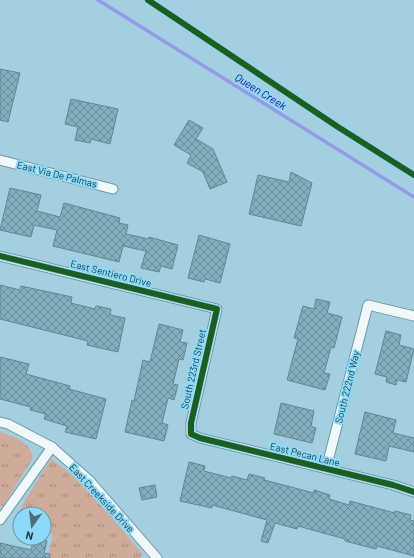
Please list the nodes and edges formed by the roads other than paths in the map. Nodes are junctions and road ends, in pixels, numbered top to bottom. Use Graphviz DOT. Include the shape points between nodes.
graph roads {
  1 [pos="0,160"];
  2 [pos="113,189"];
  3 [pos="0,256"];
  4 [pos="217,309"];
  5 [pos="414,316"];
  6 [pos="0,422"];
  7 [pos="191,434"];
  8 [pos="52,447"];
  9 [pos="326,469"];
  10 [pos="414,492"];
  11 [pos="0,520"];
  12 [pos="157,558"];
  1 -- 2 [label="street, East Via De Palmas"];
  3 -- 4 [label="street, East Sentiero Drive"];
  4 -- 7 [label="street, South 223rd Street" via="191,423"];
  5 -- 9 [label="street, South 222nd Way" via="368,305"];
  6 -- 8 [label="street, East Creekside Drive"];
  7 -- 9 [label="street, East Pecan Lane"];
  8 -- 11 [label="street"];
  8 -- 12 [label="street, East Creekside Drive" via="88,480"];
  9 -- 10 [label="street, East Pecan Lane"];
}
